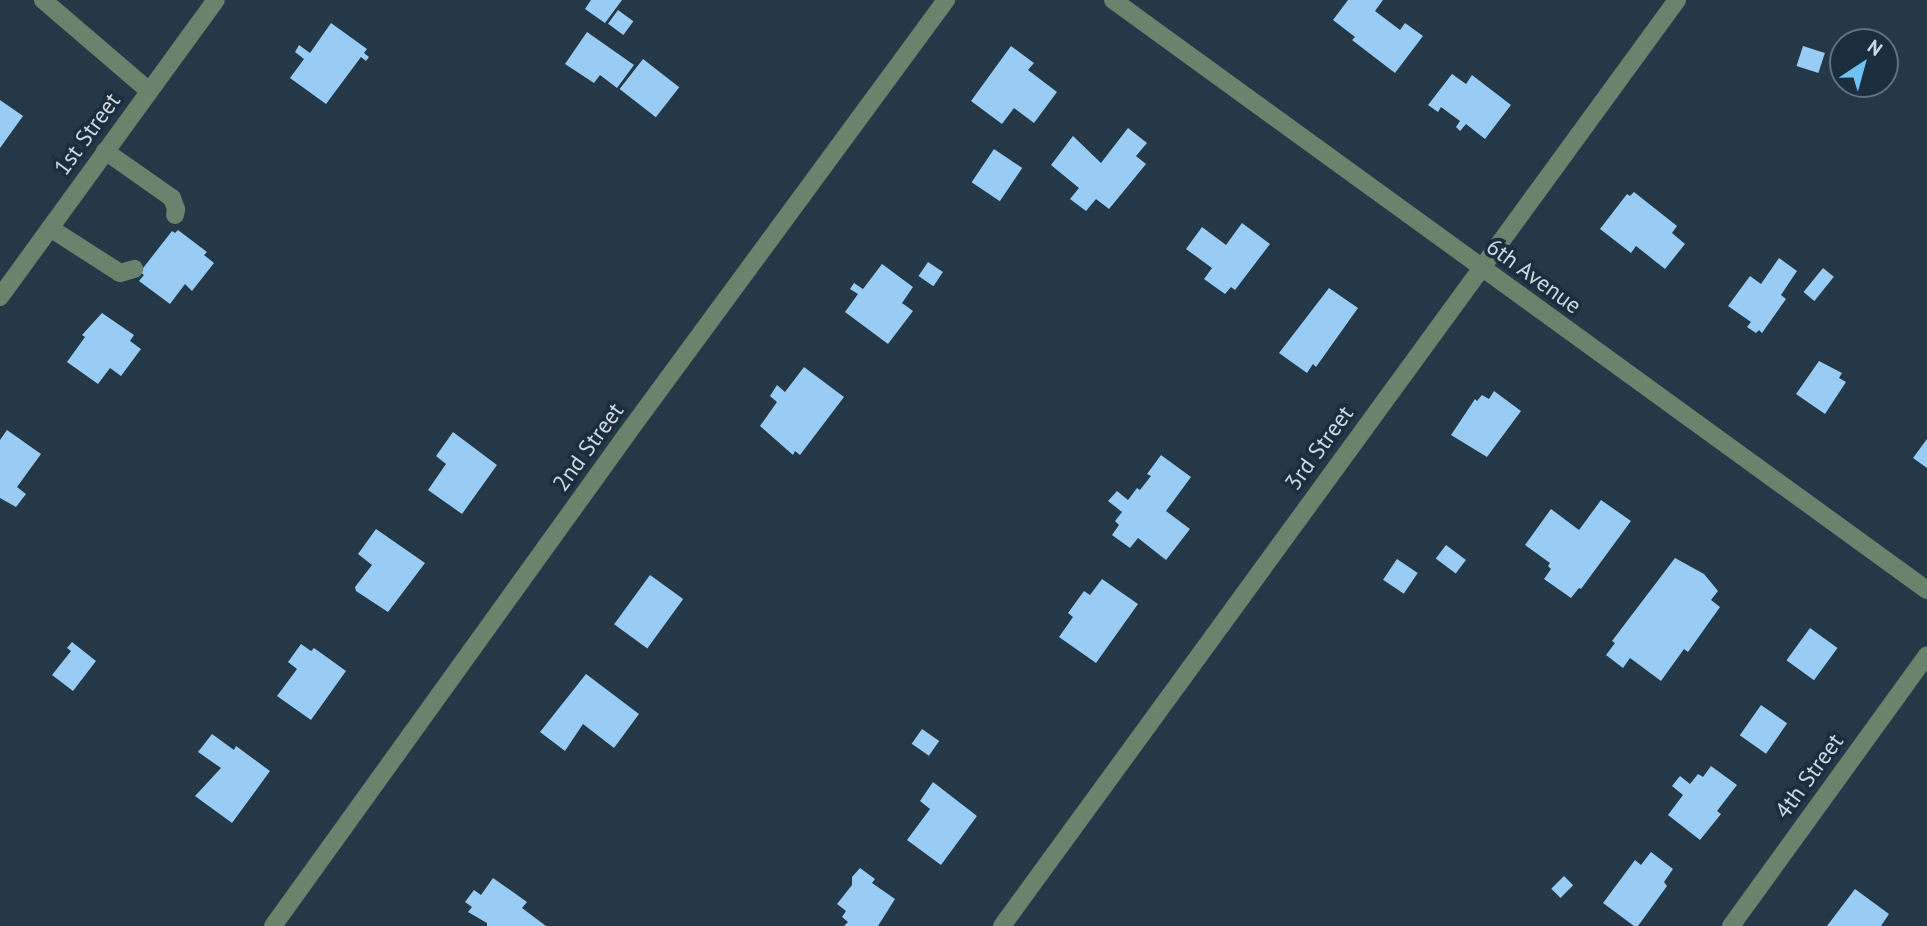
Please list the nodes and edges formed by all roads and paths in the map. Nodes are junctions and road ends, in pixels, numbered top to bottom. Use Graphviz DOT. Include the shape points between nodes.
graph roads {
  1 [pos="43,0"];
  2 [pos="216,0"];
  3 [pos="946,0"];
  4 [pos="1113,0"];
  5 [pos="1677,0"];
  6 [pos="149,90"];
  7 [pos="105,151"];
  8 [pos="175,215"];
  9 [pos="50,228"];
  10 [pos="1480,268"];
  11 [pos="134,269"];
  12 [pos="0,297"];
  13 [pos="1927,590"];
  14 [pos="1927,655"];
  15 [pos="273,926"];
  16 [pos="1002,926"];
  17 [pos="1731,926"];
  1 -- 6 [label="street"];
  2 -- 6 [label="street, 1st Street"];
  3 -- 15 [label="street, 2nd Street"];
  4 -- 10 [label="street, 6th Avenue"];
  5 -- 10 [label="street, 3rd Street"];
  6 -- 7 [label="street, 1st Street"];
  7 -- 8 [label="street" via="172,198"];
  7 -- 9 [label="street, 1st Street"];
  9 -- 11 [label="street" via="120,273"];
  9 -- 12 [label="street, 1st Street"];
  10 -- 13 [label="street, 6th Avenue"];
  10 -- 16 [label="street, 3rd Street"];
  14 -- 17 [label="street, 4th Street"];
}
